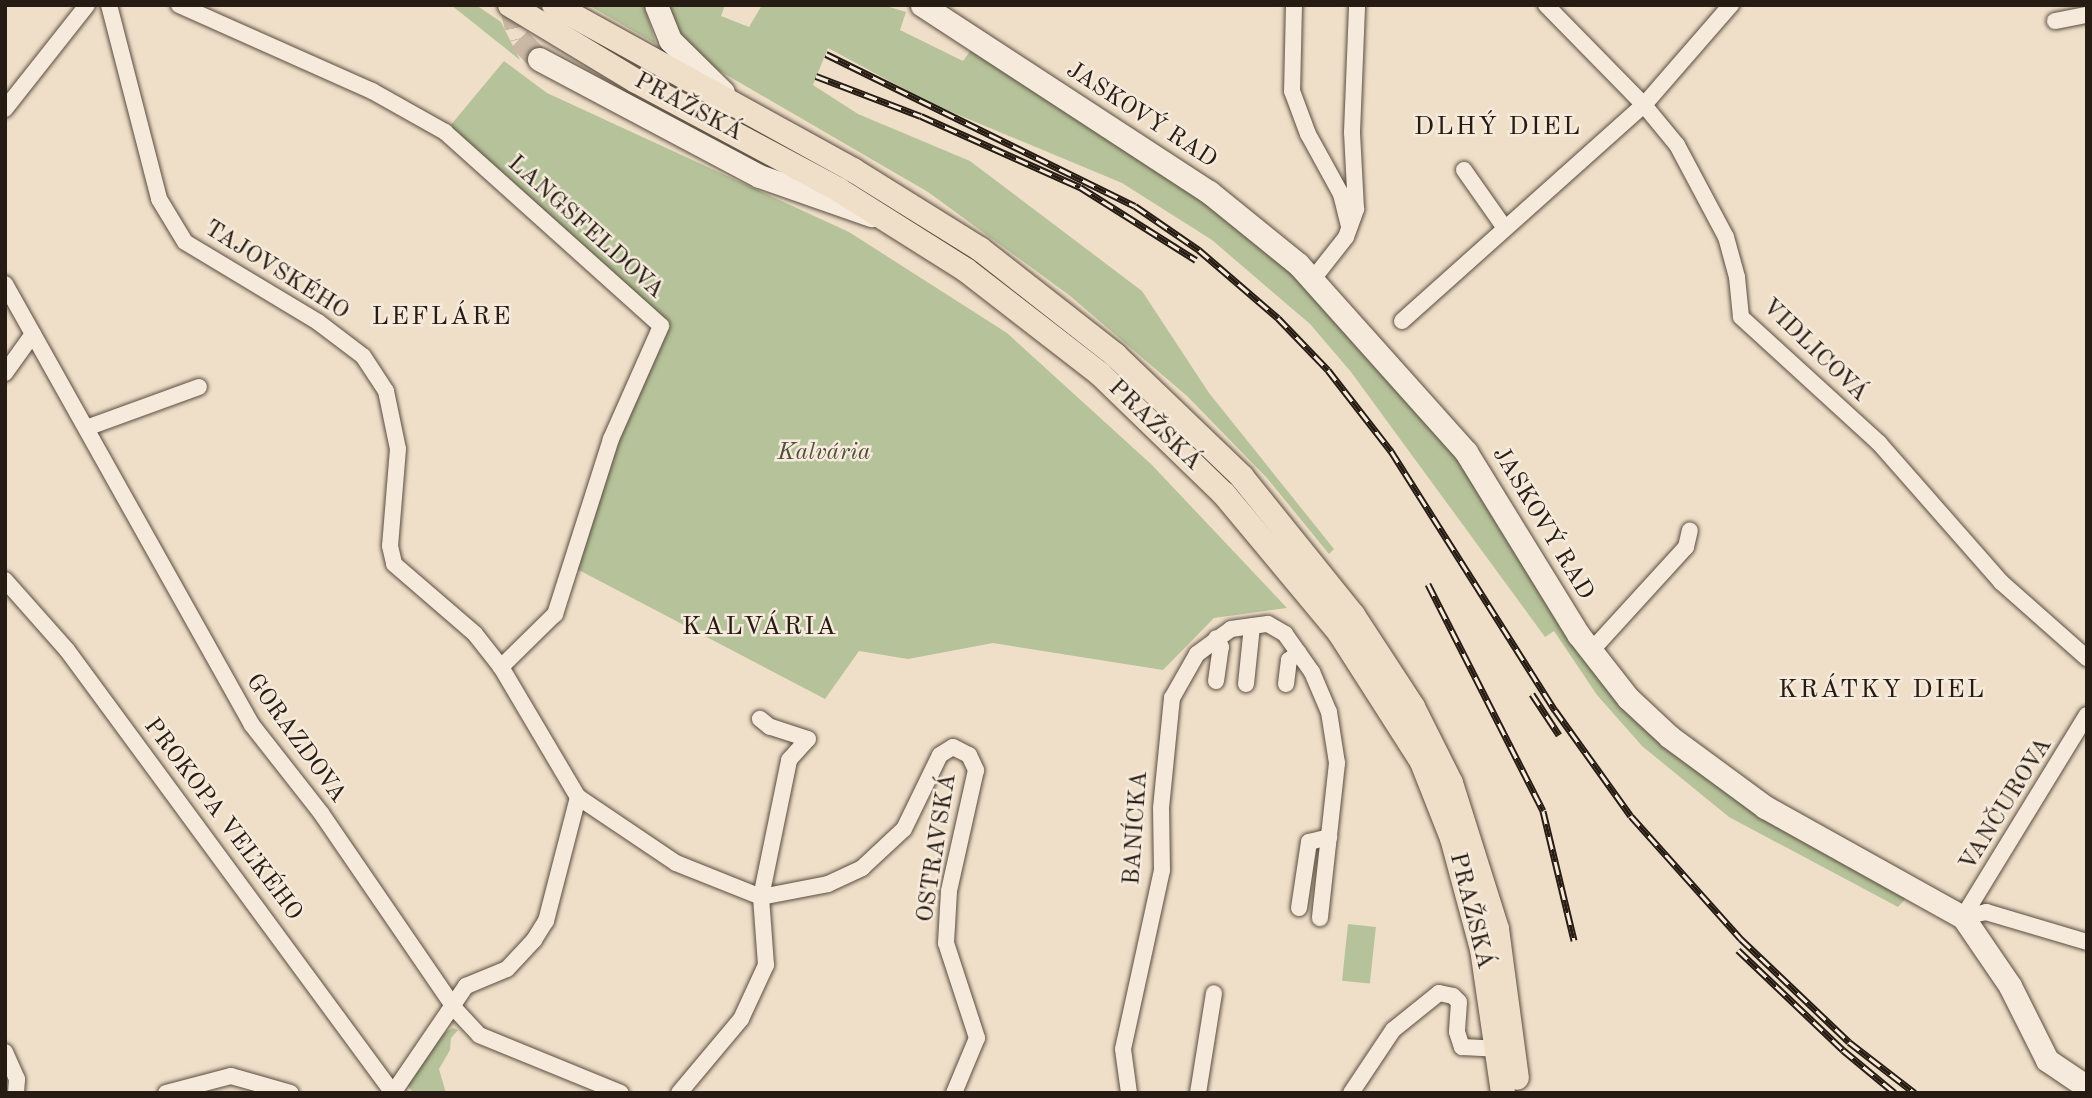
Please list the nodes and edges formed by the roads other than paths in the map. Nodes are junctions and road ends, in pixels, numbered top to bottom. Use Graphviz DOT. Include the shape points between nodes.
graph roads {
  1 [pos="87,5"];
  2 [pos="109,5"];
  3 [pos="179,5"];
  4 [pos="510,5"];
  5 [pos="554,5"];
  6 [pos="656,5"];
  7 [pos="1294,5"];
  8 [pos="1357,5"];
  9 [pos="1546,5"];
  10 [pos="1731,5"];
  11 [pos="934,8"];
  12 [pos="2087,15"];
  13 [pos="2055,21"];
  14 [pos="539,59"];
  15 [pos="1644,105"];
  16 [pos="5,109"];
  17 [pos="740,109"];
  18 [pos="1464,170"];
  19 [pos="889,220"];
  20 [pos="1504,227"];
  21 [pos="1350,229"];
  22 [pos="1313,279"];
  23 [pos="5,284"];
  24 [pos="1402,321"];
  25 [pos="33,334"];
  26 [pos="5,373"];
  27 [pos="200,387"];
  28 [pos="89,427"];
  29 [pos="1690,530"];
  30 [pos="5,580"];
  31 [pos="1252,626"];
  32 [pos="1216,638"];
  33 [pos="1591,650"];
  34 [pos="1299,653"];
  35 [pos="2087,658"];
  36 [pos="501,667"];
  37 [pos="1216,681"];
  38 [pos="1246,684"];
  39 [pos="1286,684"];
  40 [pos="2087,715"];
  41 [pos="760,719"];
  42 [pos="579,797"];
  43 [pos="1329,837"];
  44 [pos="761,897"];
  45 [pos="1300,908"];
  46 [pos="1963,917"];
  47 [pos="1320,918"];
  48 [pos="2087,942"];
  49 [pos="1214,993"];
  50 [pos="455,1009"];
  51 [pos="1497,1049"];
  52 [pos="5,1052"];
  53 [pos="2087,1087"];
  54 [pos="16,1093"];
  55 [pos="166,1093"];
  56 [pos="290,1093"];
  57 [pos="393,1093"];
  58 [pos="621,1093"];
  59 [pos="680,1093"];
  60 [pos="954,1093"];
  61 [pos="1129,1093"];
  62 [pos="1198,1093"];
  63 [pos="1351,1093"];
  64 [pos="1503,1093"];
  65 [pos="1518,1093"];
  1 -- 16 [label="street"];
  2 -- 36 [label="street, TAJOVSKÉHO" via="159,199 185,242 318,322 372,366 387,391 397,431 398,477 390,546 394,564 452,611"];
  3 -- 36 [label="street, LANGSFELDOVA" via="372,91 444,132 661,326 611,439 555,614"];
  4 -- 19 [label="main road, PRAŽSKÁ" via="626,75"];
  5 -- 17 [label="main road, PRAŽSKÁ"];
  6 -- 17 [label="street" via="670,40"];
  7 -- 21 [label="street" via="1292,92 1308,134 1341,194"];
  8 -- 21 [label="street" via="1352,132 1357,194"];
  9 -- 15 [label="street, VIDLICOVÁ"];
  10 -- 15 [label="street"];
  11 -- 22 [label="street, JASKOVÝ RAD" via="1223,202"];
  12 -- 13 [label="street"];
  14 -- 19 [label="street" via="759,176"];
  15 -- 20 [label="street"];
  15 -- 35 [label="street, VIDLICOVÁ" via="1677,145 1726,237 1741,317 1879,443 2001,582"];
  17 -- 65 [label="main road, PRAŽSKÁ" via="902,199 1073,319 1200,434 1311,559 1398,682 1451,783 1497,929"];
  18 -- 20 [label="street"];
  19 -- 51 [label="main road, PRAŽSKÁ" via="1007,299 1137,407 1253,526 1339,632 1415,748 1444,816 1482,949"];
  20 -- 24 [label="street"];
  21 -- 22 [label="street"];
  22 -- 33 [label="street, JASKOVÝ RAD" via="1466,452"];
  23 -- 25 [label="street, GORAZDOVA"];
  25 -- 26 [label="street"];
  25 -- 28 [label="street, GORAZDOVA"];
  27 -- 28 [label="street"];
  28 -- 50 [label="street, GORAZDOVA" via="191,623 252,726 321,813"];
  29 -- 33 [label="street" via="1678,557"];
  30 -- 57 [label="street, PROKOPA VEĽKÉHO" via="67,650"];
  31 -- 32 [label="street, BANÍCKA" via="1231,629"];
  31 -- 34 [label="street" via="1268,624 1285,634"];
  31 -- 38 [label="street"];
  32 -- 37 [label="street" via="1221,646"];
  32 -- 61 [label="street, BANÍCKA" via="1188,667 1172,698 1161,808 1162,870 1123,1049"];
  33 -- 46 [label="street, JASKOVÝ RAD" via="1648,718 1737,788 1794,826"];
  34 -- 39 [label="street" via="1289,660"];
  34 -- 43 [label="street" via="1322,693 1334,736 1337,763"];
  36 -- 42 [label="street, TAJOVSKÉHO"];
  40 -- 46 [label="street, VANČUROVA"];
  41 -- 44 [label="street" via="770,727 808,739 789,760"];
  42 -- 44 [label="street, TAJOVSKÉHO" via="676,863"];
  42 -- 50 [label="street" via="545,921 534,940 507,969 466,986"];
  43 -- 45 [label="street" via="1309,842"];
  43 -- 47 [label="street"];
  44 -- 59 [label="street" via="766,949 762,979 741,1019"];
  44 -- 60 [label="street, OSTRAVSKÁ" via="828,884 862,868 904,829 940,755 953,747 969,755 976,770 949,891 946,943 976,1038"];
  46 -- 48 [label="street" via="1986,912"];
  46 -- 53 [label="street, JASKOVÝ RAD" via="2010,985 2048,1060"];
  49 -- 62 [label="street"];
  50 -- 57 [label="street"];
  50 -- 58 [label="street, GORAZDOVA" via="479,1035"];
  51 -- 63 [label="street" via="1462,1047 1457,1031 1462,1013 1459,1002 1447,993 1435,994 1392,1030"];
  51 -- 64 [label="main road, PRAŽSKÁ"];
  52 -- 54 [label="street" via="17,1079"];
  55 -- 56 [label="street" via="231,1076"];
}
